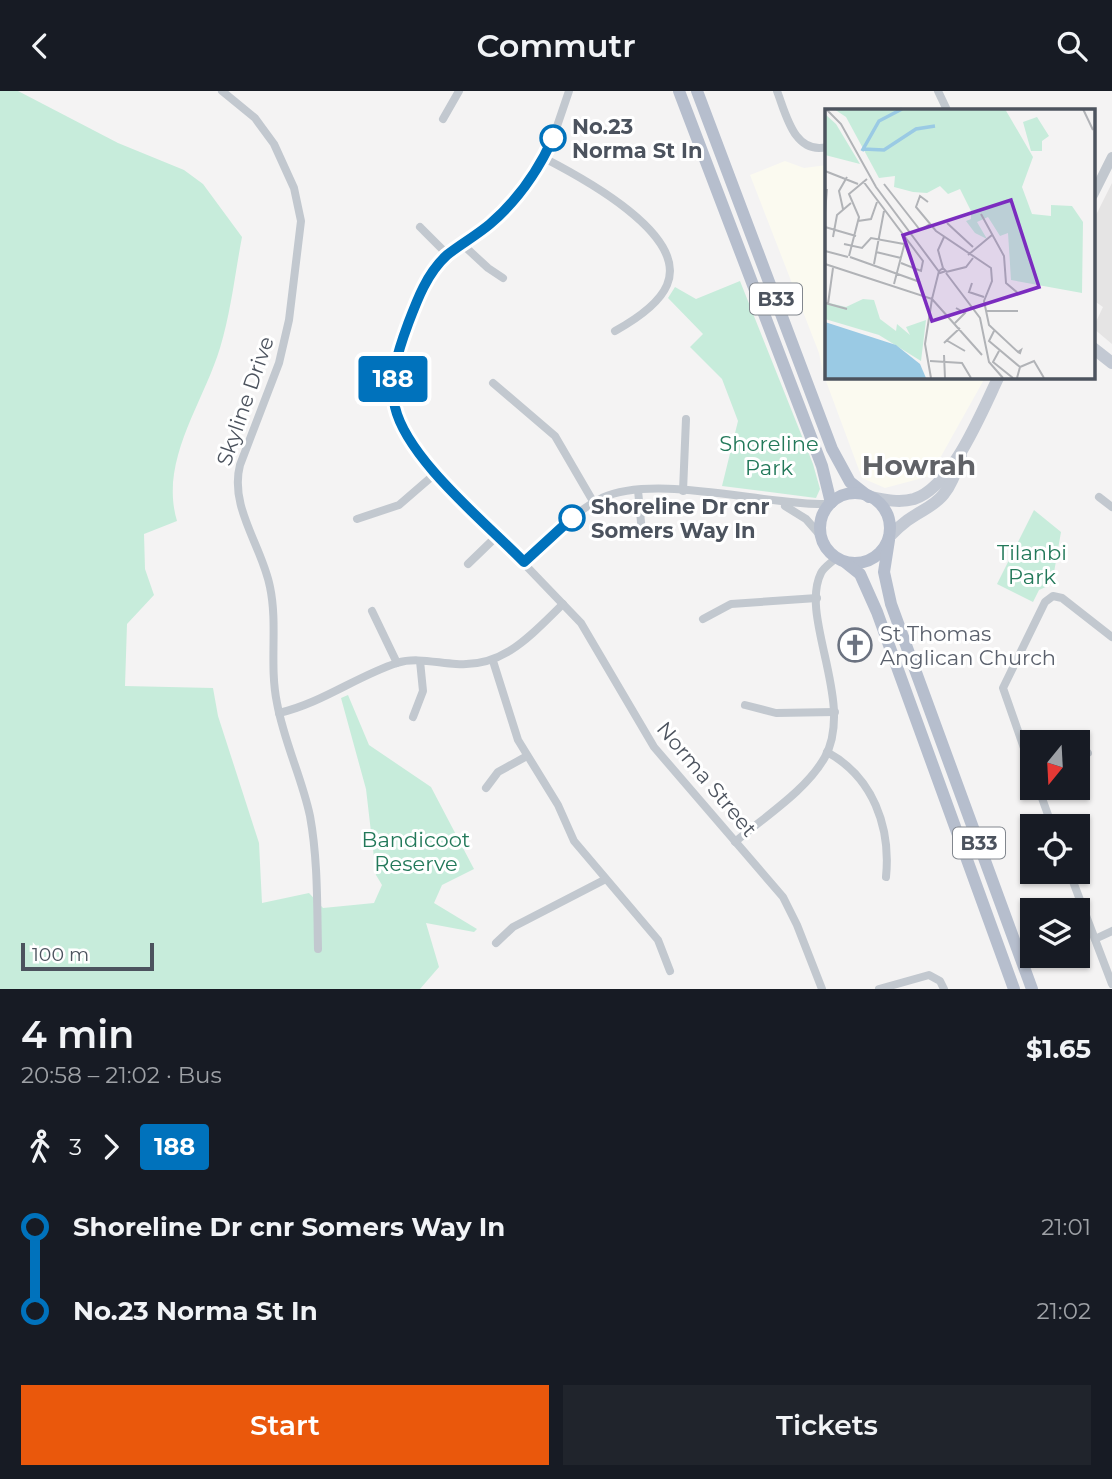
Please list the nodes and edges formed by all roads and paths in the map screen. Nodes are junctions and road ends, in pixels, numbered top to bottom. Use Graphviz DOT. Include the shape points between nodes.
graph roads {
  1 [pos="222,91"];
  2 [pos="459,91"];
  3 [pos="569,91"];
  4 [pos="679,91"];
  5 [pos="697,91"];
  6 [pos="777,91"];
  7 [pos="938,91"];
  8 [pos="947,109"];
  9 [pos="443,119"];
  10 [pos="825,147"];
  11 [pos="1112,157"];
  12 [pos="544,158"];
  13 [pos="1094,193"];
  14 [pos="420,227"];
  15 [pos="463,244"];
  16 [pos="448,255"];
  17 [pos="503,278"];
  18 [pos="615,331"];
  19 [pos="1094,349"];
  20 [pos="1112,363"];
  21 [pos="998,378"];
  22 [pos="493,383"];
  23 [pos="686,419"];
  24 [pos="964,446"];
  25 [pos="436,473"];
  26 [pos="638,490"];
  27 [pos="683,491"];
  28 [pos="870,497"];
  29 [pos="1100,497"];
  30 [pos="775,502"];
  31 [pos="594,503"];
  32 [pos="830,503"];
  33 [pos="1112,507"];
  34 [pos="357,519"];
  35 [pos="642,533"];
  36 [pos="498,535"];
  37 [pos="820,535"];
  38 [pos="889,539"];
  39 [pos="841,560"];
  40 [pos="524,562"];
  41 [pos="468,564"];
  42 [pos="817,598"];
  43 [pos="564,604"];
  44 [pos="372,611"];
  45 [pos="703,619"];
  46 [pos="1112,637"];
  47 [pos="420,661"];
  48 [pos="494,661"];
  49 [pos="397,663"];
  50 [pos="746,705"];
  51 [pos="835,712"];
  52 [pos="279,713"];
  53 [pos="414,717"];
  54 [pos="1020,737"];
  55 [pos="827,752"];
  56 [pos="527,756"];
  57 [pos="486,788"];
  58 [pos="735,842"];
  59 [pos="886,877"];
  60 [pos="604,880"];
  61 [pos="1074,884"];
  62 [pos="1112,931"];
  63 [pos="1096,939"];
  64 [pos="496,943"];
  65 [pos="318,949"];
  66 [pos="670,971"];
  67 [pos="1112,984"];
  68 [pos="822,989"];
  69 [pos="879,989"];
  70 [pos="944,989"];
  71 [pos="1014,989"];
  72 [pos="1032,989"];
  1 -- 52 [label="street, Skyline Drive" via="255,118 274,144 294,188 301,221 282,349 236,483 270,584"];
  2 -- 9 [label="street"];
  3 -- 12 [label="street, Norma Street"];
  4 -- 32 [label="main road, B33" via="818,456"];
  5 -- 28 [label="main road, B33" via="832,449 850,482"];
  6 -- 10 [label="street" via="799,141"];
  7 -- 8 [label="street"];
  11 -- 13 [label="street"];
  12 -- 15 [label="street, Norma Street" via="510,204"];
  12 -- 18 [label="street" via="604,191 664,247 670,269 666,288 633,321"];
  14 -- 16 [label="street"];
  15 -- 16 [label="street, Norma Street"];
  15 -- 17 [label="street"];
  16 -- 25 [label="street, Norma Street" via="418,298 394,375 395,406 403,429"];
  19 -- 20 [label="main road"];
  21 -- 24 [label="main road"];
  22 -- 31 [label="street" via="555,436"];
  23 -- 27 [label="street"];
  24 -- 28 [label="main road" via="940,482 923,496 903,501"];
  24 -- 38 [label="main road" via="942,500 909,518"];
  25 -- 34 [label="street" via="399,505"];
  25 -- 36 [label="street, Norma Street"];
  26 -- 27 [label="street"];
  26 -- 31 [label="street"];
  26 -- 35 [label="street"];
  27 -- 30 [label="street"];
  28 -- 32 [label="main road" via="845,496"];
  28 -- 38 [label="main road, B33" via="886,510"];
  29 -- 33 [label="street"];
  30 -- 32 [label="street"];
  30 -- 37 [label="street" via="792,509"];
  31 -- 40 [label="street"];
  32 -- 37 [label="main road"];
  36 -- 40 [label="street, Norma Street"];
  36 -- 41 [label="street"];
  37 -- 39 [label="main road, B33" via="825,547"];
  38 -- 39 [label="main road" via="869,559"];
  38 -- 72 [label="main road, B33" via="884,572 891,604"];
  39 -- 42 [label="street" via="820,575"];
  39 -- 71 [label="main road, B33" via="860,574 877,612"];
  40 -- 43 [label="street, Norma Street"];
  42 -- 45 [label="street" via="731,604"];
  42 -- 51 [label="street"];
  43 -- 48 [label="street" via="517,647"];
  43 -- 58 [label="street, Norma Street" via="592,638 654,747"];
  44 -- 49 [label="street"];
  46 -- 54 [label="street" via="1062,598 1053,596 1045,601 1003,688"];
  47 -- 48 [label="street" via="460,665"];
  47 -- 49 [label="street"];
  47 -- 53 [label="street" via="422,699"];
  48 -- 56 [label="street"];
  49 -- 52 [label="street" via="331,695"];
  50 -- 51 [label="street" via="776,713"];
  51 -- 55 [label="street"];
  52 -- 65 [label="street, Skyline Drive" via="310,817"];
  55 -- 58 [label="street" via="809,778"];
  55 -- 59 [label="street" via="854,769 870,794 888,846"];
  56 -- 57 [label="street" via="498,772"];
  56 -- 60 [label="street" via="574,841"];
  58 -- 68 [label="street, Norma Street" via="790,910"];
  60 -- 64 [label="street" via="513,927"];
  60 -- 66 [label="street" via="658,940"];
  61 -- 63 [label="street"];
  62 -- 63 [label="street"];
  63 -- 67 [label="street"];
  69 -- 70 [label="street" via="929,975"];
}
